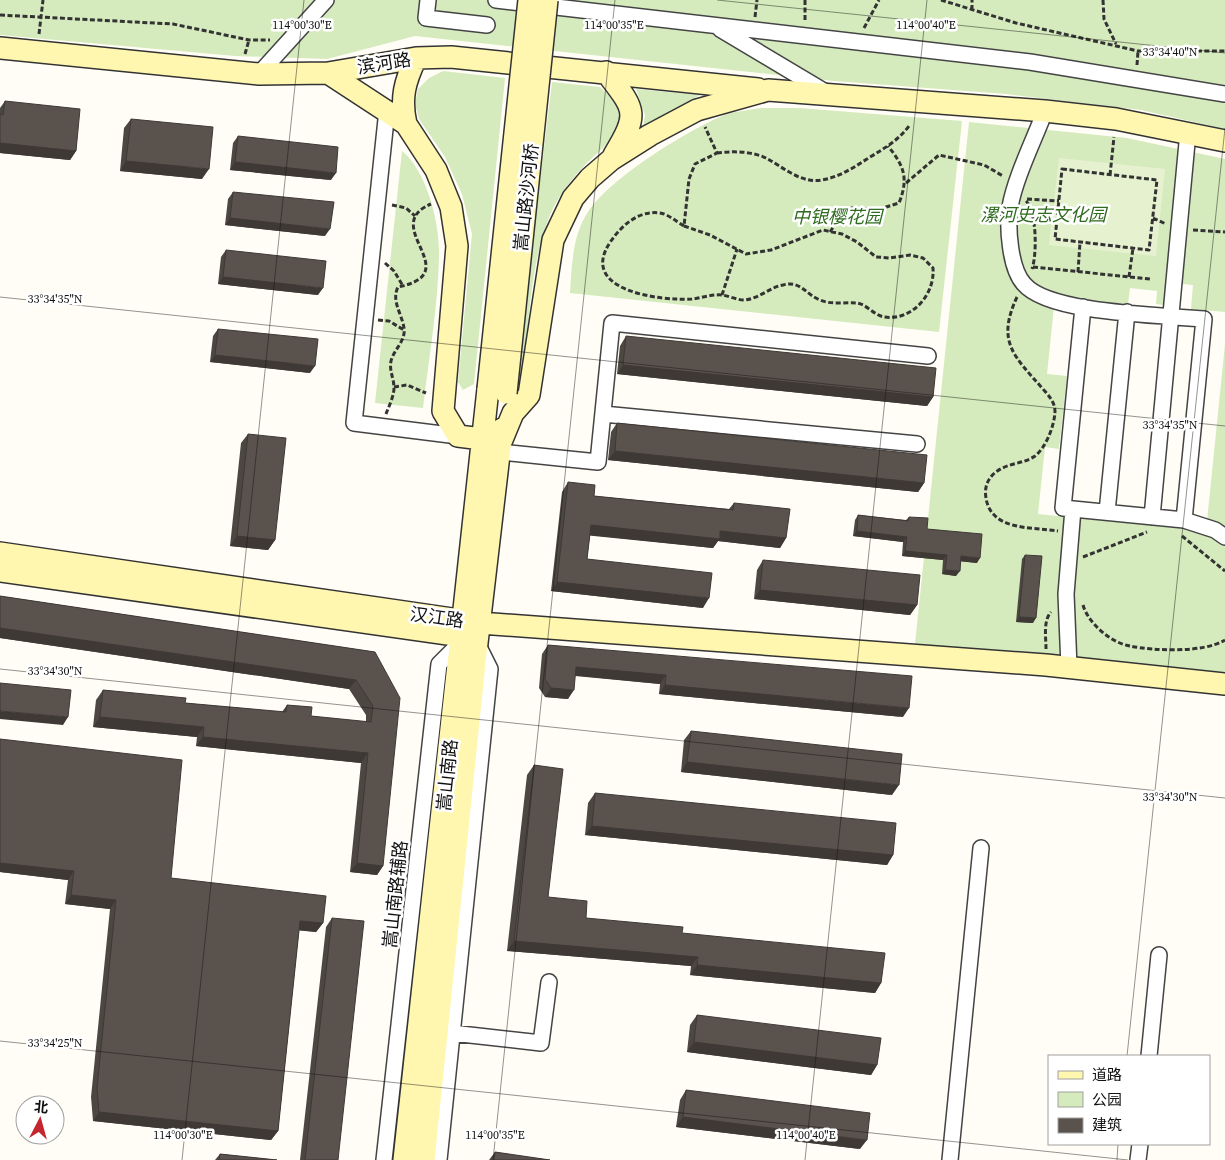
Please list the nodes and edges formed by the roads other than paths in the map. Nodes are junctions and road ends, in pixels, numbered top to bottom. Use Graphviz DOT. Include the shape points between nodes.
graph roads {
  1 [pos="326,0"];
  2 [pos="428,0"];
  3 [pos="496,0"];
  4 [pos="529,0"];
  5 [pos="547,0"];
  6 [pos="487,25"];
  7 [pos="717,27"];
  8 [pos="0,48"];
  9 [pos="416,58"];
  10 [pos="606,72"];
  11 [pos="328,73"];
  12 [pos="259,74"];
  13 [pos="768,90"];
  14 [pos="1225,94"];
  15 [pos="829,95"];
  16 [pos="387,110"];
  17 [pos="1045,111"];
  18 [pos="406,124"];
  19 [pos="1188,132"];
  20 [pos="1225,141"];
  21 [pos="612,159"];
  22 [pos="1083,307"];
  23 [pos="1126,312"];
  24 [pos="1170,316"];
  25 [pos="928,356"];
  26 [pos="497,391"];
  27 [pos="603,414"];
  28 [pos="458,436"];
  29 [pos="494,444"];
  30 [pos="916,444"];
  31 [pos="1074,509"];
  32 [pos="1107,512"];
  33 [pos="1152,517"];
  34 [pos="1181,527"];
  35 [pos="1225,536"];
  36 [pos="0,553"];
  37 [pos="0,571"];
  38 [pos="469,633"];
  39 [pos="1069,667"];
  40 [pos="1225,684"];
  41 [pos="981,848"];
  42 [pos="1159,955"];
  43 [pos="549,982"];
  44 [pos="436,1031"];
  45 [pos="1149,1055"];
  46 [pos="1140,1145"];
  47 [pos="384,1160"];
  48 [pos="404,1160"];
  49 [pos="424,1160"];
  50 [pos="439,1160"];
  51 [pos="950,1160"];
  52 [pos="1138,1160"];
  1 -- 12 [label="street"];
  2 -- 6 [label="street" via="426,18"];
  3 -- 7 [label="street"];
  4 -- 26 [label="street, 嵩山路沙河桥, bridge"];
  5 -- 26 [label="street, 嵩山路沙河桥, bridge"];
  7 -- 14 [label="street" via="1030,62"];
  7 -- 15 [label="street"];
  8 -- 12 [label="street, 滨河路"];
  9 -- 10 [label="street, 滨河路" via="451,57"];
  9 -- 11 [label="street, 滨河路"];
  9 -- 18 [label="street" via="405,81 402,107"];
  10 -- 13 [label="street, 滨河路"];
  10 -- 21 [label="street" via="628,101 631,112 630,128"];
  11 -- 12 [label="street, 滨河路"];
  11 -- 16 [label="street"];
  13 -- 15 [label="street, 滨河路"];
  13 -- 21 [label="street" via="697,110"];
  15 -- 17 [label="street, 滨河路"];
  16 -- 18 [label="street"];
  16 -- 28 [label="street" via="354,423"];
  17 -- 19 [label="street, 滨河路"];
  17 -- 22 [label="street" via="1014,188 1010,209 1010,246 1017,273 1034,294"];
  18 -- 28 [label="street" via="436,170 451,207 457,246 443,411"];
  19 -- 20 [label="street, 滨河路"];
  19 -- 24 [label="street"];
  21 -- 29 [label="street" via="573,198 552,240 529,395 513,413"];
  22 -- 23 [label="street"];
  22 -- 31 [label="street" via="1063,508"];
  23 -- 24 [label="street"];
  23 -- 32 [label="street"];
  24 -- 33 [label="street"];
  24 -- 34 [label="street" via="1204,319"];
  25 -- 27 [label="street" via="612,324"];
  26 -- 29 [label="street, 嵩山南路"];
  27 -- 29 [label="street" via="598,462"];
  27 -- 30 [label="street"];
  28 -- 29 [label="street"];
  29 -- 38 [label="street, 嵩山南路"];
  31 -- 32 [label="street"];
  31 -- 39 [label="street" via="1066,594"];
  32 -- 33 [label="street"];
  33 -- 34 [label="street"];
  34 -- 35 [label="street" via="1215,530"];
  36 -- 38 [label="street, 汉江路"];
  37 -- 38 [label="street, 汉江路"];
  38 -- 39 [label="street"];
  38 -- 44 [label="street, 嵩山南路"];
  38 -- 44 [label="street" via="490,669"];
  38 -- 47 [label="street, 嵩山南路辅路" via="439,664"];
  39 -- 40 [label="street"];
  41 -- 51 [label="street"];
  42 -- 45 [label="street"];
  43 -- 44 [label="street" via="541,1043"];
  44 -- 48 [label="street, 嵩山南路"];
  44 -- 49 [label="street, 嵩山南路"];
  44 -- 50 [label="street"];
  46 -- 52 [label="street"];
}
